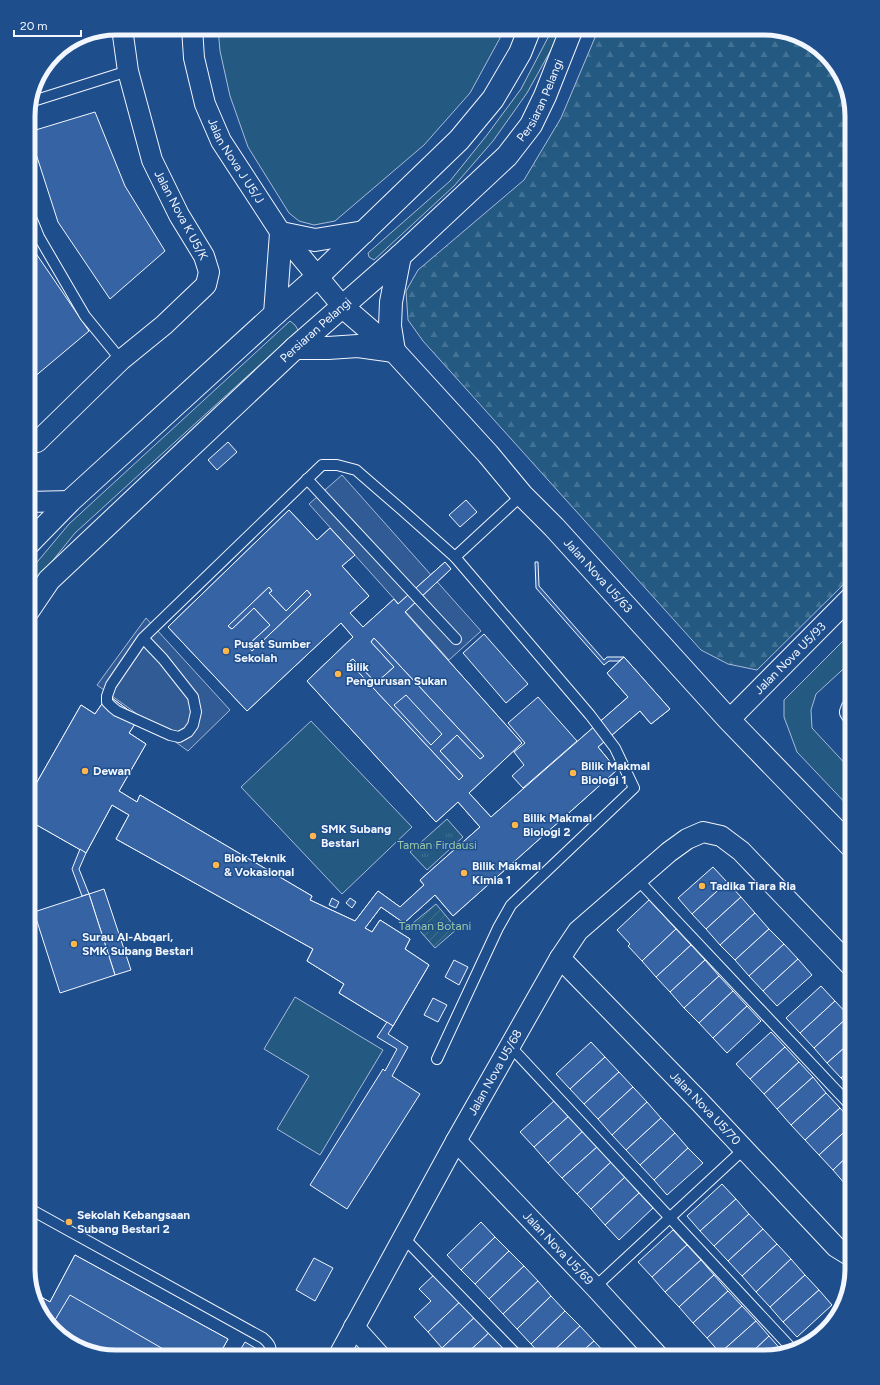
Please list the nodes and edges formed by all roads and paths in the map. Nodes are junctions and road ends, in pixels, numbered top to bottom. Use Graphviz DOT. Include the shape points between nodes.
graph roads {
  1 [pos="123,35"];
  2 [pos="192,35"];
  3 [pos="527,35"];
  4 [pos="569,35"];
  5 [pos="128,71"];
  6 [pos="37,100"];
  7 [pos="35,227"];
  8 [pos="364,232"];
  9 [pos="281,233"];
  10 [pos="400,256"];
  11 [pos="317,276"];
  12 [pos="343,307"];
  13 [pos="275,314"];
  14 [pos="296,348"];
  15 [pos="394,351"];
  16 [pos="121,360"];
  17 [pos="35,442"];
  18 [pos="307,479"];
  19 [pos="522,495"];
  20 [pos="70,501"];
  21 [pos="35,502"];
  22 [pos="35,537"];
  23 [pos="455,557"];
  24 [pos="35,601"];
  25 [pos="845,603"];
  26 [pos="143,638"];
  27 [pos="456,639"];
  28 [pos="729,720"];
  29 [pos="845,840"];
  30 [pos="637,879"];
  31 [pos="560,958"];
  32 [pos="845,960"];
  33 [pos="510,1046"];
  34 [pos="437,1059"];
  35 [pos="845,1100"];
  36 [pos="456,1141"];
  37 [pos="744,1149"];
  38 [pos="35,1212"];
  39 [pos="668,1218"];
  40 [pos="403,1237"];
  41 [pos="845,1252"];
  42 [pos="594,1287"];
  43 [pos="354,1327"];
  44 [pos="789,1346"];
  45 [pos="272,1350"];
  46 [pos="342,1350"];
  47 [pos="375,1350"];
  48 [pos="512,1350"];
  49 [pos="652,1350"];
  1 -- 5 [label="street, Jalan Nova K U5/K"];
  2 -- 9 [label="street, Jalan Nova J U5/J" via="194,58 205,104 220,141"];
  3 -- 8 [label="street" via="520,53 493,99 459,140"];
  4 -- 10 [label="street, Persiaran Pelangi" via="531,125 507,156"];
  5 -- 6 [label="lane"];
  5 -- 16 [label="street, Jalan Nova K U5/K" via="152,160 179,215 204,256 209,272 206,285 164,325"];
  7 -- 16 [label="lane" via="85,316"];
  8 -- 9 [label="street" via="315,240"];
  8 -- 11 [label="street"];
  9 -- 11 [label="street, Jalan Nova J U5/J"];
  9 -- 13 [label="street"];
  10 -- 12 [label="street, Persiaran Pelangi"];
  10 -- 15 [label="street" via="391,302 390,326"];
  11 -- 12 [label="street, Jalan Nova J U5/J"];
  11 -- 13 [label="street"];
  12 -- 14 [label="street, Persiaran Pelangi"];
  12 -- 15 [label="street, Jalan Nova U5/63"];
  13 -- 20 [label="street"];
  14 -- 15 [label="street" via="358,346"];
  14 -- 24 [label="street, Persiaran Pelangi" via="49,580"];
  15 -- 19 [label="street, Jalan Nova U5/63"];
  16 -- 17 [label="street, Jalan Nova K U5/K"];
  18 -- 23 [label="lane" via="322,465 337,465 356,470"];
  18 -- 26 [label="lane"];
  18 -- 27 [label="lane"];
  19 -- 23 [label="lane"];
  19 -- 28 [label="street, Jalan Nova U5/63"];
  20 -- 21 [label="street"];
  20 -- 22 [label="street"];
  23 -- 34 [label="lane" via="595,721 615,748 634,788 511,905"];
  25 -- 28 [label="street, Jalan Nova U5/93"];
  26 -- 26 [label="lane" via="112,685 106,696 107,702 117,711 170,736 179,737 188,732 193,725 196,712 193,697"];
  28 -- 29 [label="street, Jalan Nova U5/63"];
  30 -- 31 [label="street, Jalan Nova U5/68" via="578,931"];
  30 -- 32 [label="street, Jalan Nova U5/68" via="687,840 703,832 721,836 741,851"];
  30 -- 35 [label="lane"];
  31 -- 33 [label="street, Jalan Nova U5/68"];
  31 -- 37 [label="street, Jalan Nova U5/70"];
  33 -- 36 [label="street, Jalan Nova U5/68"];
  33 -- 39 [label="lane"];
  36 -- 40 [label="street, Jalan Nova U5/68"];
  36 -- 42 [label="street, Jalan Nova U5/69"];
  37 -- 39 [label="lane"];
  37 -- 41 [label="street, Jalan Nova U5/70" via="836,1246"];
  38 -- 45 [label="lane" via="264,1338"];
  39 -- 42 [label="lane"];
  39 -- 44 [label="lane"];
  40 -- 43 [label="street, Jalan Nova U5/68"];
  40 -- 48 [label="lane"];
  42 -- 49 [label="street, Jalan Nova U5/69"];
  43 -- 46 [label="street, Jalan Nova U5/68"];
  43 -- 47 [label="street"];
}
